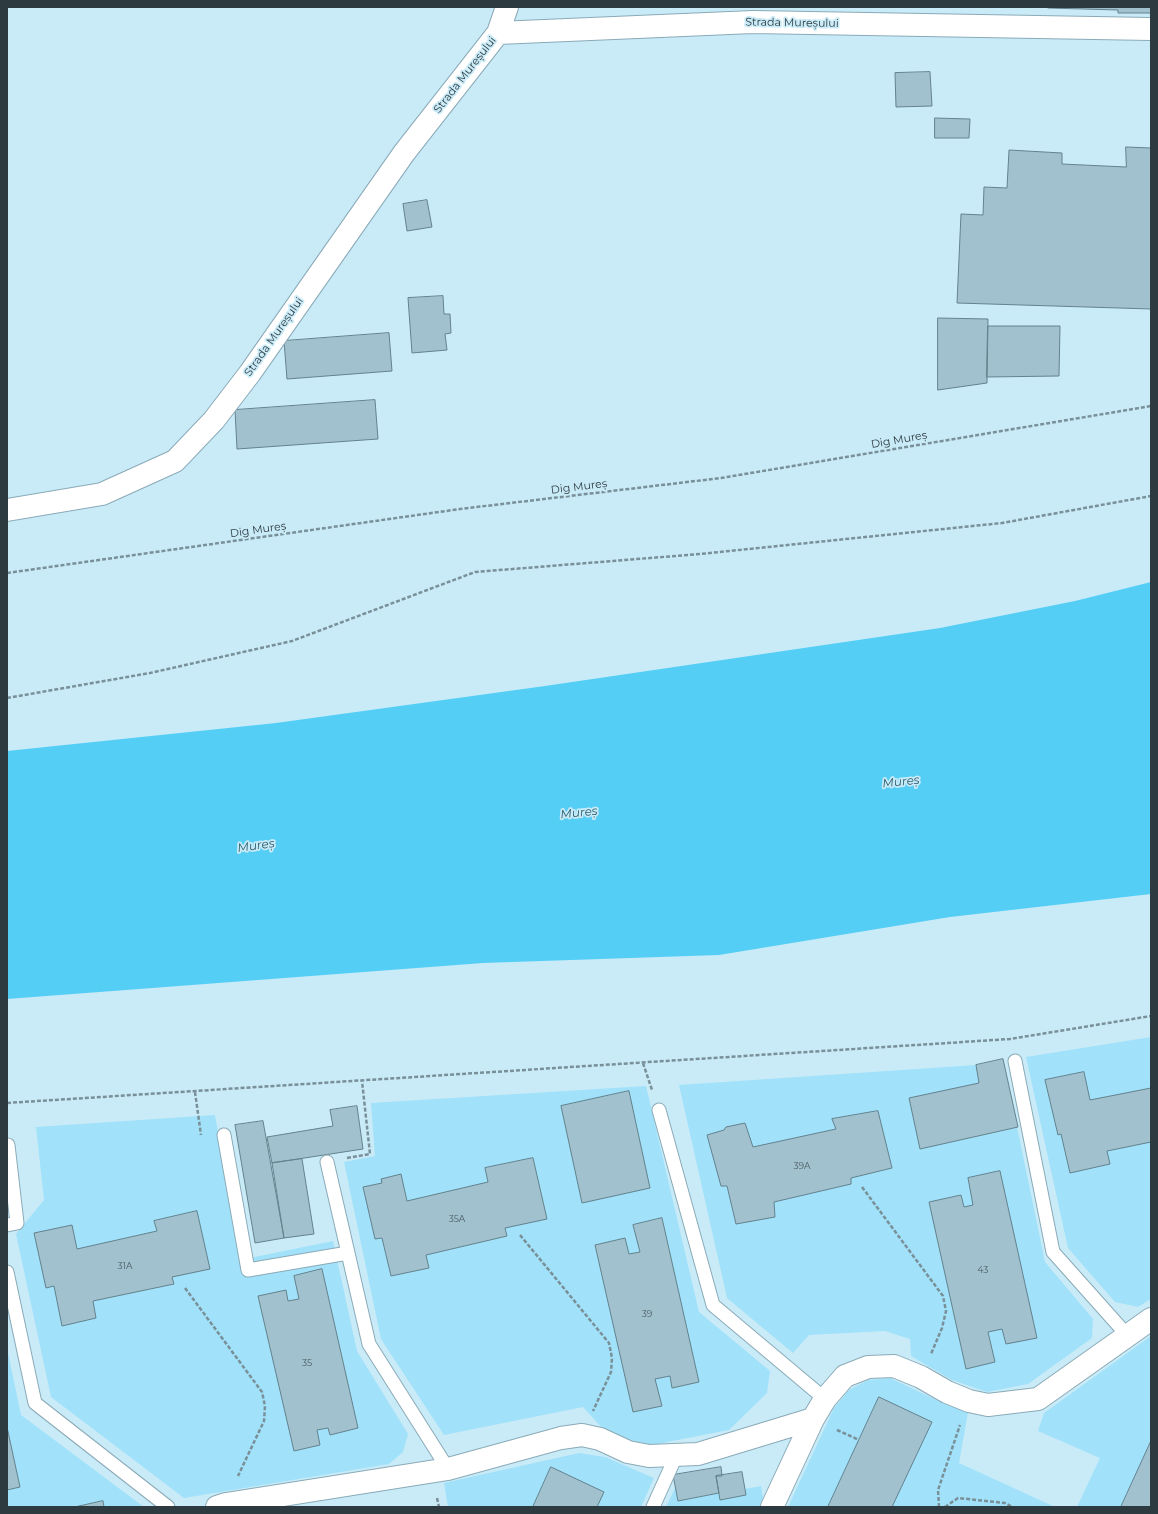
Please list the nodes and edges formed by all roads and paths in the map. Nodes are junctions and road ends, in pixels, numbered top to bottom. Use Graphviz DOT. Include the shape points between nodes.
graph roads {
  1 [pos="507,7"];
  2 [pos="1151,29"];
  3 [pos="498,33"];
  4 [pos="1151,406"];
  5 [pos="1151,496"];
  6 [pos="7,510"];
  7 [pos="7,574"];
  8 [pos="7,698"];
  9 [pos="1151,1016"];
  10 [pos="1015,1061"];
  11 [pos="643,1063"];
  12 [pos="362,1081"];
  13 [pos="195,1092"];
  14 [pos="7,1103"];
  15 [pos="658,1110"];
  16 [pos="224,1135"];
  17 [pos="202,1137"];
  18 [pos="8,1145"];
  19 [pos="327,1162"];
  20 [pos="862,1187"];
  21 [pos="7,1226"];
  22 [pos="520,1235"];
  23 [pos="348,1253"];
  24 [pos="7,1272"];
  25 [pos="185,1288"];
  26 [pos="11,1312"];
  27 [pos="1151,1319"];
  28 [pos="1127,1336"];
  29 [pos="921,1377"];
  30 [pos="825,1399"];
  31 [pos="969,1401"];
  32 [pos="813,1419"];
  33 [pos="582,1435"];
  34 [pos="676,1456"];
  35 [pos="448,1469"];
  36 [pos="221,1505"];
  37 [pos="168,1507"];
  38 [pos="653,1507"];
  39 [pos="772,1507"];
  40 [pos="939,1507"];
  41 [pos="945,1507"];
  42 [pos="1012,1507"];
  1 -- 3 [label="street"];
  2 -- 3 [label="street, Strada Mureșului" via="753,22"];
  3 -- 6 [label="street, Strada Mureșului" via="404,153 250,373 214,420 175,461 102,494"];
  4 -- 7 [label="path, Dig Mureș" via="721,478 460,509"];
  5 -- 8 [label="path" via="1002,523 700,554 475,572 292,641 150,673"];
  9 -- 11 [label="path" via="1010,1039"];
  10 -- 28 [label="lane" via="1053,1252"];
  11 -- 12 [label="path"];
  11 -- 15 [label="path"];
  12 -- 13 [label="path"];
  12 -- 19 [label="path" via="370,1154"];
  13 -- 14 [label="path"];
  13 -- 17 [label="path"];
  15 -- 30 [label="lane" via="713,1305"];
  16 -- 23 [label="lane" via="248,1270"];
  18 -- 21 [label="lane" via="18,1223"];
  19 -- 23 [label="lane"];
  20 -- 29 [label="path" via="942,1296 946,1311 942,1328"];
  22 -- 33 [label="path" via="609,1343 611,1372"];
  23 -- 35 [label="lane" via="369,1344"];
  24 -- 26 [label="lane"];
  25 -- 36 [label="path" via="262,1392 265,1406 264,1421"];
  26 -- 37 [label="lane" via="35,1403"];
  27 -- 28 [label="street"];
  28 -- 31 [label="street" via="1038,1399 988,1405"];
  29 -- 30 [label="street" via="894,1366 868,1366 845,1376"];
  29 -- 31 [label="street"];
  30 -- 32 [label="street"];
  31 -- 40 [label="path" via="938,1490"];
  32 -- 34 [label="street" via="698,1454"];
  32 -- 39 [label="street"];
  33 -- 34 [label="street" via="600,1439 628,1452 649,1456"];
  33 -- 35 [label="street" via="561,1438"];
  34 -- 38 [label="lane"];
  35 -- 36 [label="street"];
  41 -- 42 [label="path" via="958,1498 1005,1503"];
}
